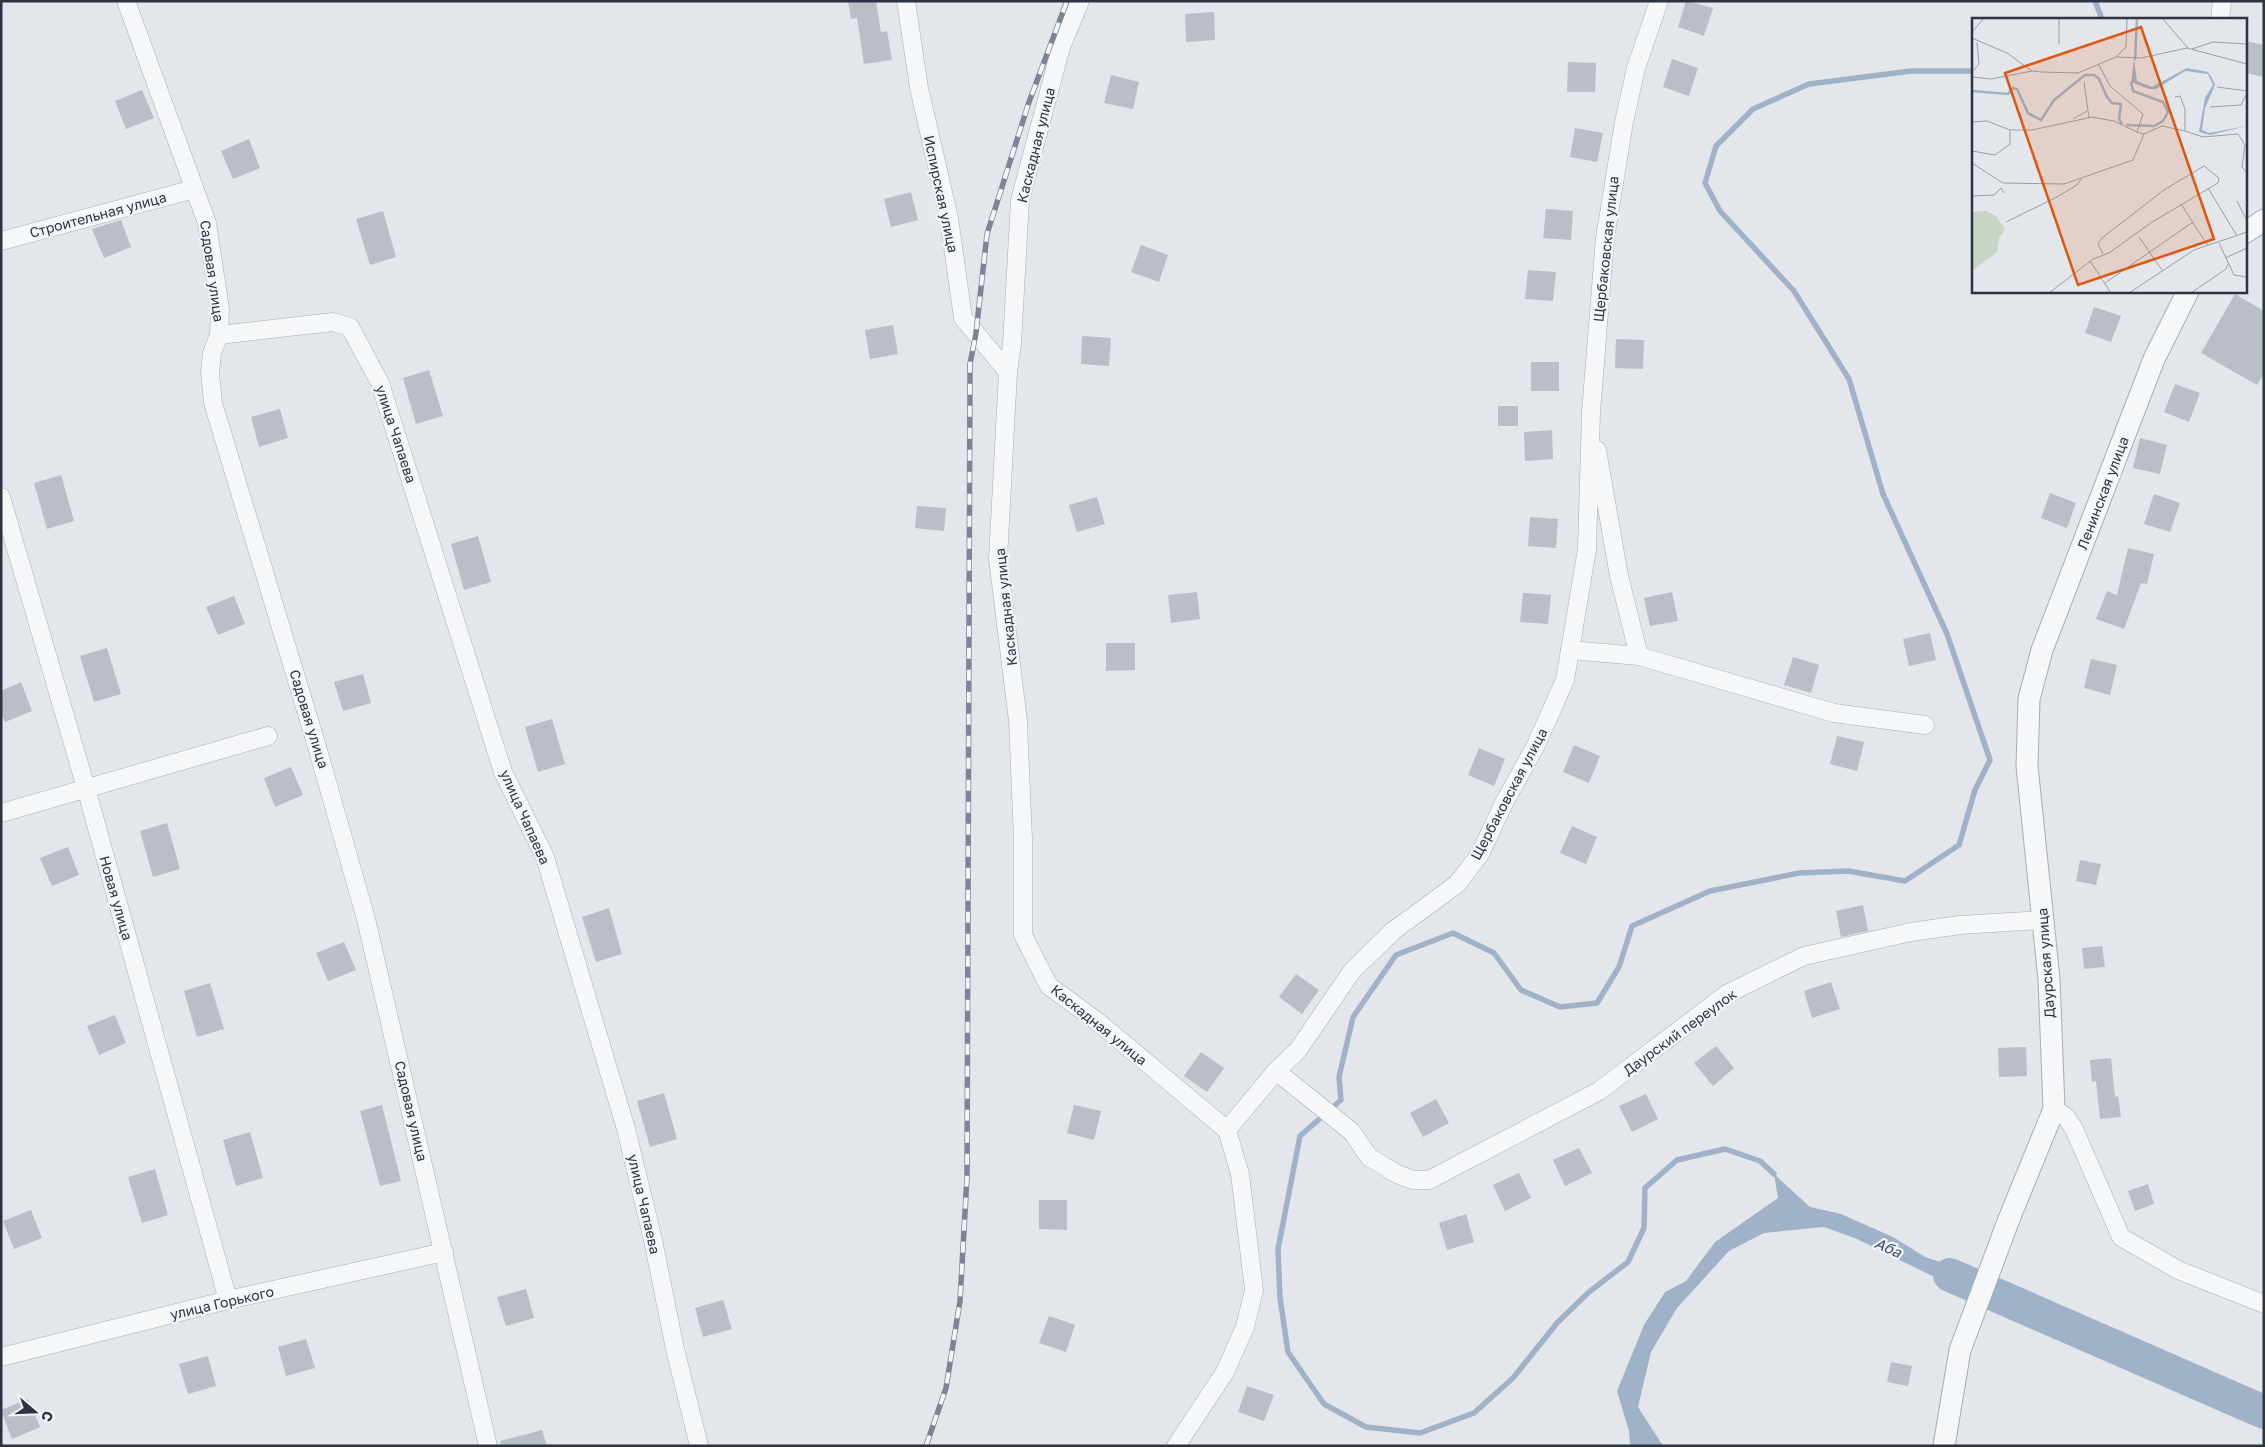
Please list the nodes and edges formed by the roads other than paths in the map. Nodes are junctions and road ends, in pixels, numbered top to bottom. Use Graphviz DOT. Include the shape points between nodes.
graph roads {
  1 [pos="126,1"];
  2 [pos="906,1"];
  3 [pos="1080,1"];
  4 [pos="1659,1"];
  5 [pos="2222,1"];
  6 [pos="2220,18"];
  7 [pos="194,189"];
  8 [pos="2264,220"];
  9 [pos="2248,231"];
  10 [pos="1,241"];
  11 [pos="2188,292"];
  12 [pos="220,335"];
  13 [pos="1008,372"];
  14 [pos="1590,412"];
  15 [pos="1,497"];
  16 [pos="1570,650"];
  17 [pos="1639,656"];
  18 [pos="2029,699"];
  19 [pos="1925,725"];
  20 [pos="268,736"];
  21 [pos="86,788"];
  22 [pos="1,813"];
  23 [pos="2043,920"];
  24 [pos="1276,1071"];
  25 [pos="2054,1109"];
  26 [pos="1227,1130"];
  27 [pos="444,1252"];
  28 [pos="228,1300"];
  29 [pos="2264,1304"];
  30 [pos="1,1358"];
  31 [pos="488,1446"];
  32 [pos="699,1446"];
  33 [pos="1176,1446"];
  34 [pos="1944,1446"];
  1 -- 7 [label="street, Садовая улица"];
  2 -- 13 [label="street, Испирская улица" via="919,88 949,218 963,318"];
  3 -- 13 [label="street, Каскадная улица" via="1061,47 1020,200"];
  4 -- 14 [label="street, Щербаковская улица" via="1636,68 1614,174 1604,238"];
  5 -- 6 [label="street"];
  7 -- 10 [label="street, Строительная улица"];
  7 -- 12 [label="street, Садовая улица" via="208,223 220,309"];
  8 -- 9 [label="street"];
  11 -- 18 [label="street, Ленинская улица" via="2151,368 2042,650"];
  12 -- 27 [label="street, Садовая улица" via="212,353 210,372 213,403 366,919"];
  12 -- 32 [label="street, улица Чапаева" via="333,322 350,328 380,383 503,772 545,857 624,1119"];
  13 -- 26 [label="street, Каскадная улица" via="998,559 1018,721 1024,839 1023,935 1049,986 1098,1022"];
  14 -- 16 [label="street, Щербаковская улица" via="1587,549"];
  14 -- 17 [label="street, Щербаковская улица" via="1619,576"];
  15 -- 21 [label="street, Новая улица"];
  16 -- 17 [label="street"];
  16 -- 24 [label="street, Щербаковская улица" via="1565,680 1540,737 1480,854 1457,884 1393,931 1352,971 1298,1050"];
  17 -- 19 [label="street" via="1834,712"];
  18 -- 23 [label="street, Даурская улица" via="2027,766"];
  20 -- 21 [label="street"];
  21 -- 22 [label="street"];
  21 -- 28 [label="street, Новая улица"];
  23 -- 24 [label="street, Даурский переулок" via="1960,925 1911,932 1804,956 1726,994 1599,1092 1430,1180 1413,1180 1397,1174 1369,1157 1352,1132"];
  23 -- 25 [label="street, Даурская улица" via="2049,979"];
  24 -- 26 [label="street, Щербаковская улица"];
  25 -- 29 [label="street" via="2066,1117 2074,1129 2121,1237 2178,1270"];
  25 -- 34 [label="street, Даурская улица" via="1960,1350"];
  26 -- 33 [label="street" via="1240,1174 1254,1290 1245,1327 1225,1372"];
  27 -- 28 [label="street, улица Горького"];
  27 -- 31 [label="street, Садовая улица"];
  28 -- 30 [label="street, улица Горького"];
}
